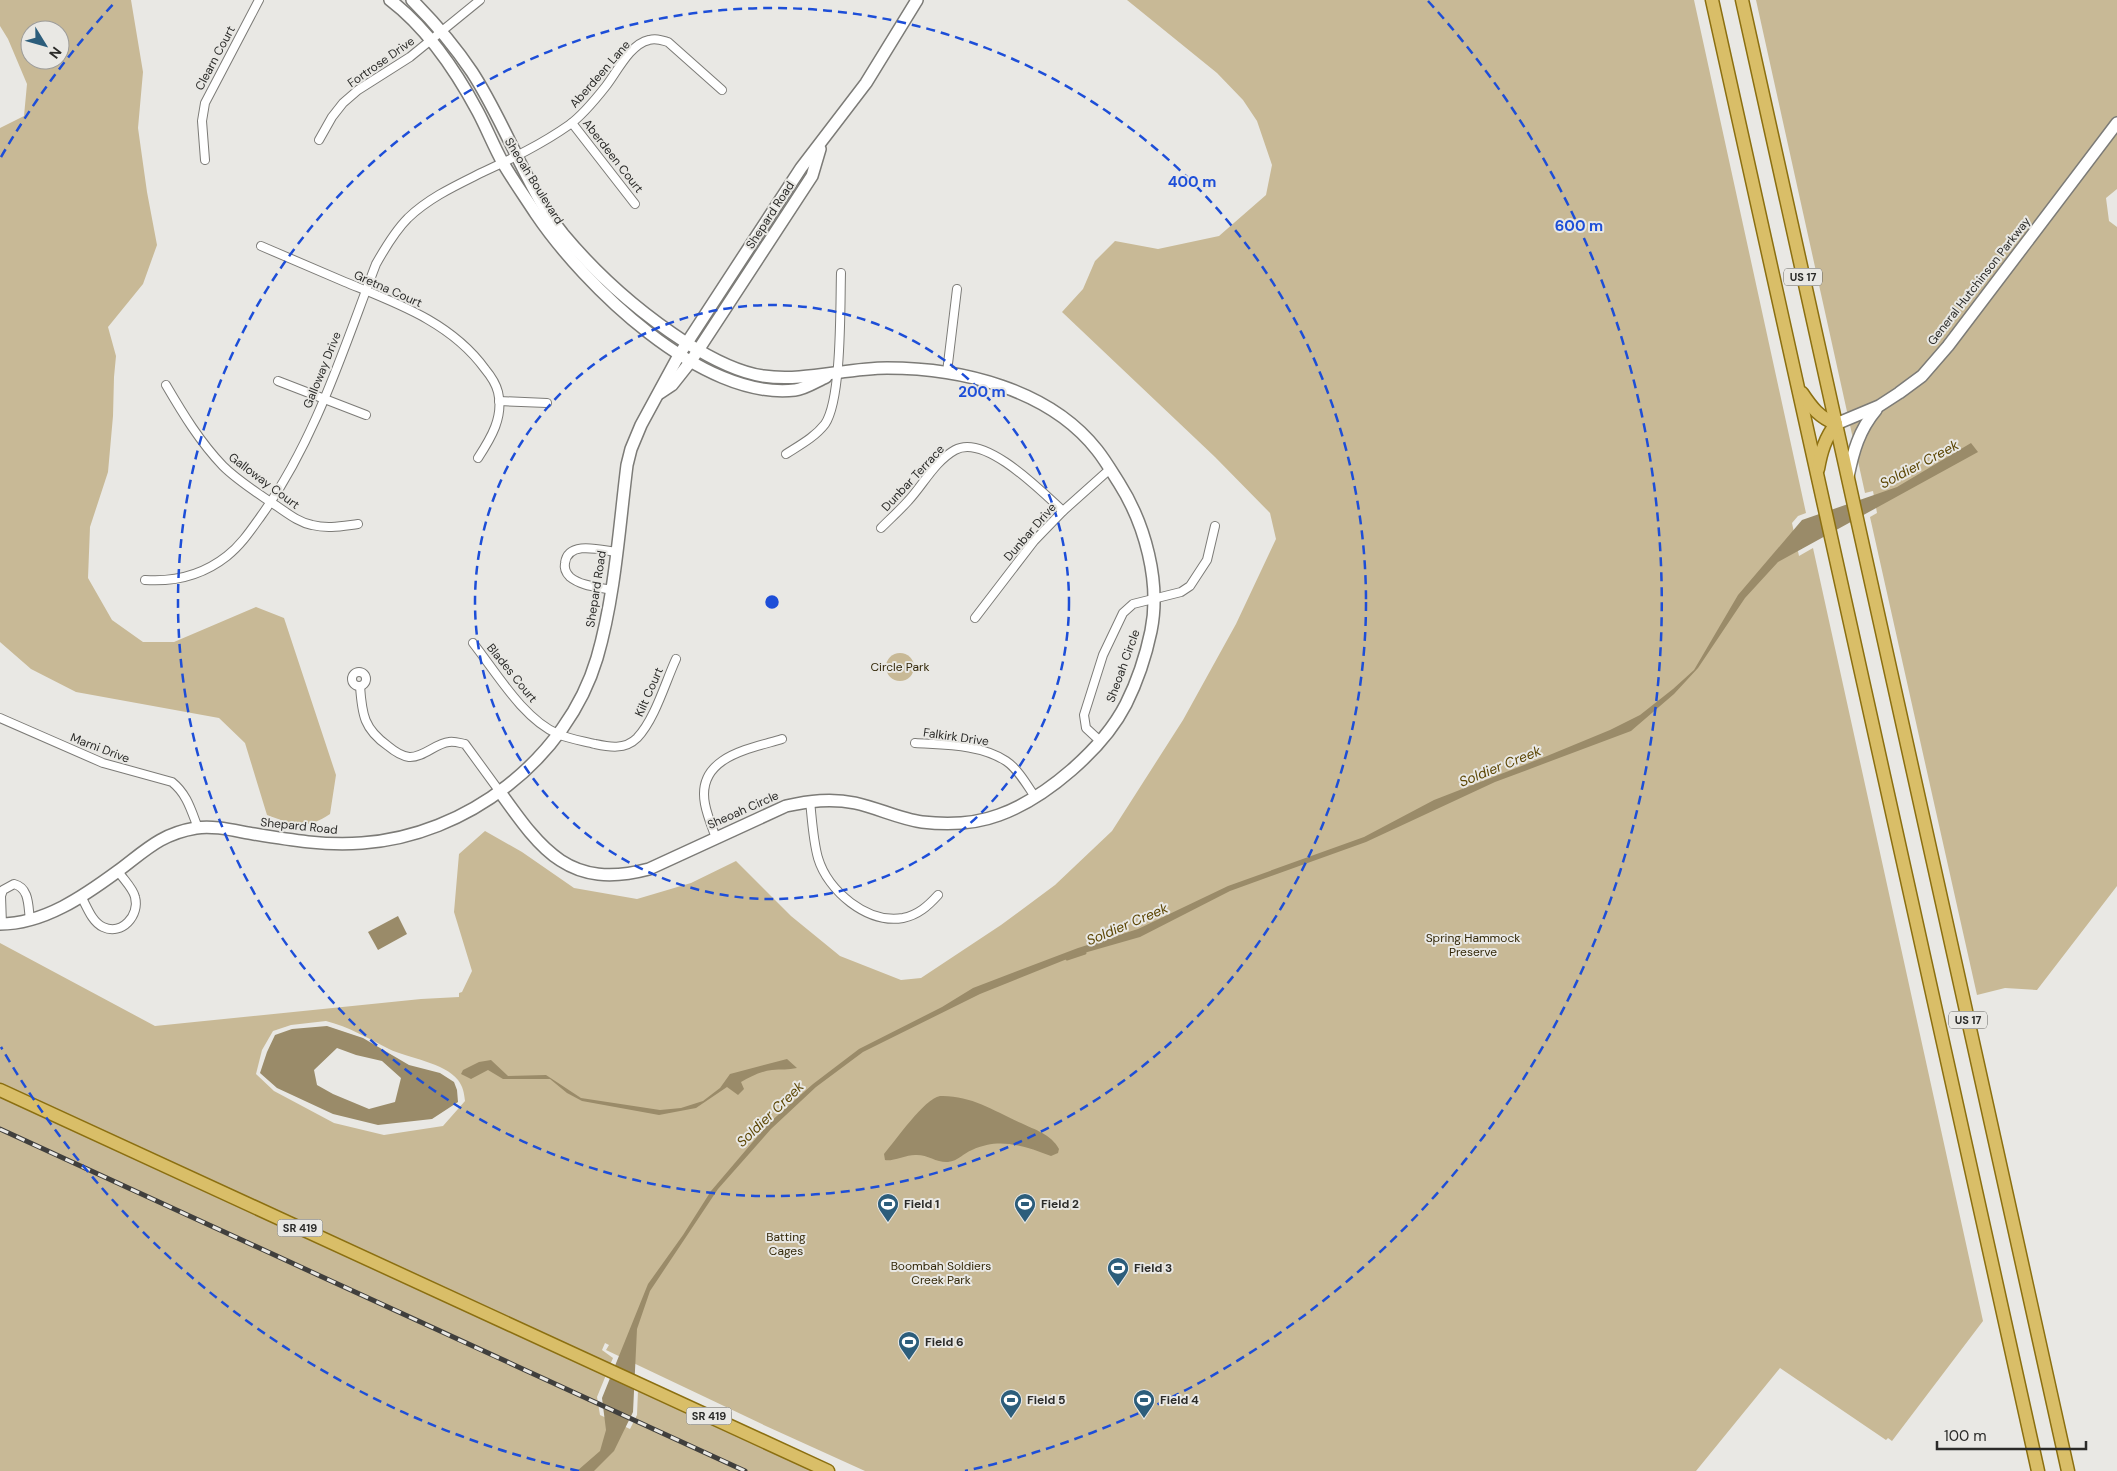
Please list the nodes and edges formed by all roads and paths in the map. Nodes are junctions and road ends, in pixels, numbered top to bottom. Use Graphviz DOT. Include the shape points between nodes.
graph roads {
  1 [pos="258,0"];
  2 [pos="390,0"];
  3 [pos="412,0"];
  4 [pos="480,0"];
  5 [pos="917,0"];
  6 [pos="1712,0"];
  7 [pos="1742,0"];
  8 [pos="443,31"];
  9 [pos="431,40"];
  10 [pos="722,90"];
  11 [pos="572,123"];
  12 [pos="2117,123"];
  13 [pos="319,140"];
  14 [pos="822,142"];
  15 [pos="517,156"];
  16 [pos="205,160"];
  17 [pos="503,163"];
  18 [pos="635,204"];
  19 [pos="261,246"];
  20 [pos="842,273"];
  21 [pos="957,289"];
  22 [pos="366,291"];
  23 [pos="687,343"];
  24 [pos="699,349"];
  25 [pos="679,355"];
  26 [pos="691,361"];
  27 [pos="948,372"];
  28 [pos="837,373"];
  29 [pos="278,380"];
  30 [pos="166,385"];
  31 [pos="1798,386"];
  32 [pos="659,394"];
  33 [pos="324,398"];
  34 [pos="499,401"];
  35 [pos="547,403"];
  36 [pos="1879,406"];
  37 [pos="366,415"];
  38 [pos="1836,424"];
  39 [pos="786,454"];
  40 [pos="478,458"];
  41 [pos="1110,469"];
  42 [pos="1818,475"];
  43 [pos="1848,478"];
  44 [pos="271,502"];
  45 [pos="1063,511"];
  46 [pos="358,524"];
  47 [pos="1214,526"];
  48 [pos="881,528"];
  49 [pos="616,552"];
  50 [pos="145,580"];
  51 [pos="611,590"];
  52 [pos="1154,600"];
  53 [pos="975,618"];
  54 [pos="473,643"];
  55 [pos="676,659"];
  56 [pos="360,686"];
  57 [pos="0,718"];
  58 [pos="558,734"];
  59 [pos="782,739"];
  60 [pos="1100,741"];
  61 [pos="915,743"];
  62 [pos="500,792"];
  63 [pos="1035,797"];
  64 [pos="810,801"];
  65 [pos="198,828"];
  66 [pos="716,838"];
  67 [pos="118,871"];
  68 [pos="938,895"];
  69 [pos="81,896"];
  70 [pos="30,920"];
  71 [pos="1,924"];
  72 [pos="0,1090"];
  73 [pos="828,1471"];
  74 [pos="2038,1471"];
  75 [pos="2068,1471"];
  1 -- 16 [label="street, Clearn Court" via="205,103 202,120"];
  2 -- 9 [label="street, Sheoah Boulevard"];
  3 -- 8 [label="street, Sheoah Boulevard"];
  4 -- 8 [label="street, Fortrose Drive"];
  5 -- 14 [label="street, Shepard Road" via="866,83"];
  6 -- 31 [label="main road, US 17"];
  7 -- 38 [label="main road, US 17"];
  8 -- 9 [label="street, Fortrose Drive"];
  8 -- 15 [label="street, Sheoah Boulevard" via="473,74"];
  9 -- 13 [label="street, Fortrose Drive" via="343,103"];
  9 -- 17 [label="street, Sheoah Boulevard" via="461,82"];
  10 -- 11 [label="street, Aberdeen Lane" via="668,42 648,40 637,46"];
  11 -- 15 [label="street, Aberdeen Lane"];
  11 -- 18 [label="street, Aberdeen Court"];
  12 -- 36 [label="street, General Hutchinson Parkway" via="1948,346 1922,376"];
  14 -- 23 [label="street, Shepard Road" via="801,168"];
  14 -- 24 [label="street, Shepard Road" via="812,176"];
  15 -- 17 [label="street, Galloway Drive"];
  15 -- 23 [label="street, Sheoah Boulevard" via="546,212 601,276"];
  17 -- 22 [label="street, Galloway Drive" via="447,190 408,218 387,244"];
  17 -- 25 [label="street, Sheoah Boulevard" via="565,253 629,316"];
  19 -- 22 [label="street, Gretna Court"];
  20 -- 28 [label="street"];
  21 -- 27 [label="street"];
  22 -- 33 [label="street, Galloway Drive"];
  22 -- 34 [label="street, Gretna Court" via="402,305 457,340 490,376 498,390"];
  23 -- 24 [label="street, Sheoah Circle"];
  23 -- 25 [label="street, Shepard Road"];
  24 -- 26 [label="street, Shepard Road"];
  24 -- 28 [label="street, Sheoah Circle" via="733,367 763,376"];
  25 -- 26 [label="street, Sheoah Circle"];
  25 -- 32 [label="street, Shepard Road"];
  26 -- 28 [label="street, Sheoah Circle" via="727,380 761,390 796,390"];
  26 -- 32 [label="street, Shepard Road" via="672,385"];
  27 -- 28 [label="street, Sheoah Circle" via="886,368"];
  27 -- 41 [label="street, Sheoah Circle" via="992,382 1040,403 1096,448"];
  28 -- 39 [label="street" via="833,406 826,422 815,435"];
  29 -- 33 [label="street"];
  30 -- 44 [label="street, Galloway Court" via="191,427 224,467"];
  31 -- 38 [label="main road" via="1813,411"];
  31 -- 42 [label="main road, US 17"];
  32 -- 49 [label="street, Shepard Road" via="631,449"];
  33 -- 37 [label="street"];
  33 -- 44 [label="street, Galloway Drive" via="298,458"];
  34 -- 35 [label="street"];
  34 -- 40 [label="street, Gretna Court" via="498,420"];
  36 -- 38 [label="street, General Hutchinson Parkway"];
  36 -- 43 [label="street" via="1854,448"];
  38 -- 42 [label="main road" via="1827,434"];
  38 -- 43 [label="main road, US 17"];
  41 -- 45 [label="street, Dunbar Drive"];
  41 -- 52 [label="street, Sheoah Circle" via="1128,498 1148,548"];
  42 -- 74 [label="main road, US 17"];
  43 -- 75 [label="main road, US 17"];
  44 -- 46 [label="street, Galloway Court" via="311,525 331,528"];
  44 -- 50 [label="street, Galloway Drive" via="244,538 207,569 184,578"];
  45 -- 48 [label="street, Dunbar Terrace" via="1014,466 965,446 945,456"];
  45 -- 53 [label="street, Dunbar Drive" via="1034,542"];
  47 -- 52 [label="street" via="1207,560 1190,586"];
  49 -- 51 [label="street, Shepard Road"];
  49 -- 51 [label="street" via="575,550 565,563 566,572 579,582"];
  51 -- 58 [label="street, Shepard Road" via="597,660 575,708"];
  52 -- 60 [label="street, Sheoah Circle" via="1152,628 1129,695"];
  52 -- 60 [label="street" via="1128,608 1102,654 1084,715 1086,728"];
  54 -- 58 [label="street, Blades Court" via="516,700 534,718"];
  55 -- 58 [label="street, Kilt Court" via="648,724 636,739 611,748"];
  56 -- 62 [label="street" via="368,728 380,741 410,757 448,742 465,744"];
  57 -- 65 [label="street, Marni Drive" via="103,763 172,782 187,800"];
  58 -- 62 [label="street, Shepard Road" via="529,767"];
  59 -- 66 [label="street" via="733,754 712,770 704,799"];
  60 -- 63 [label="street, Sheoah Circle" via="1073,770"];
  61 -- 63 [label="street, Falkirk Drive" via="994,754 1013,768"];
  62 -- 65 [label="street, Shepard Road" via="463,815 432,828 364,843 297,841"];
  62 -- 66 [label="street, Sheoah Circle" via="543,848 560,860 599,876 628,875 650,869"];
  63 -- 64 [label="street, Sheoah Circle" via="1002,814 951,824 920,822 855,803"];
  64 -- 66 [label="street, Sheoah Circle" via="786,806"];
  64 -- 68 [label="street" via="818,858 826,876 854,905 888,918 903,918 920,912"];
  65 -- 67 [label="street, Shepard Road" via="174,833 154,843"];
  67 -- 69 [label="street, Shepard Road"];
  67 -- 69 [label="street" via="135,896 136,903 132,919 122,927 111,929 94,921"];
  69 -- 70 [label="street, Shepard Road" via="53,912"];
  70 -- 71 [label="street, Shepard Road"];
  70 -- 71 [label="street" via="26,894 23,888 14,884 4,890 2,896"];
  72 -- 73 [label="main road, SR 419"];
}
